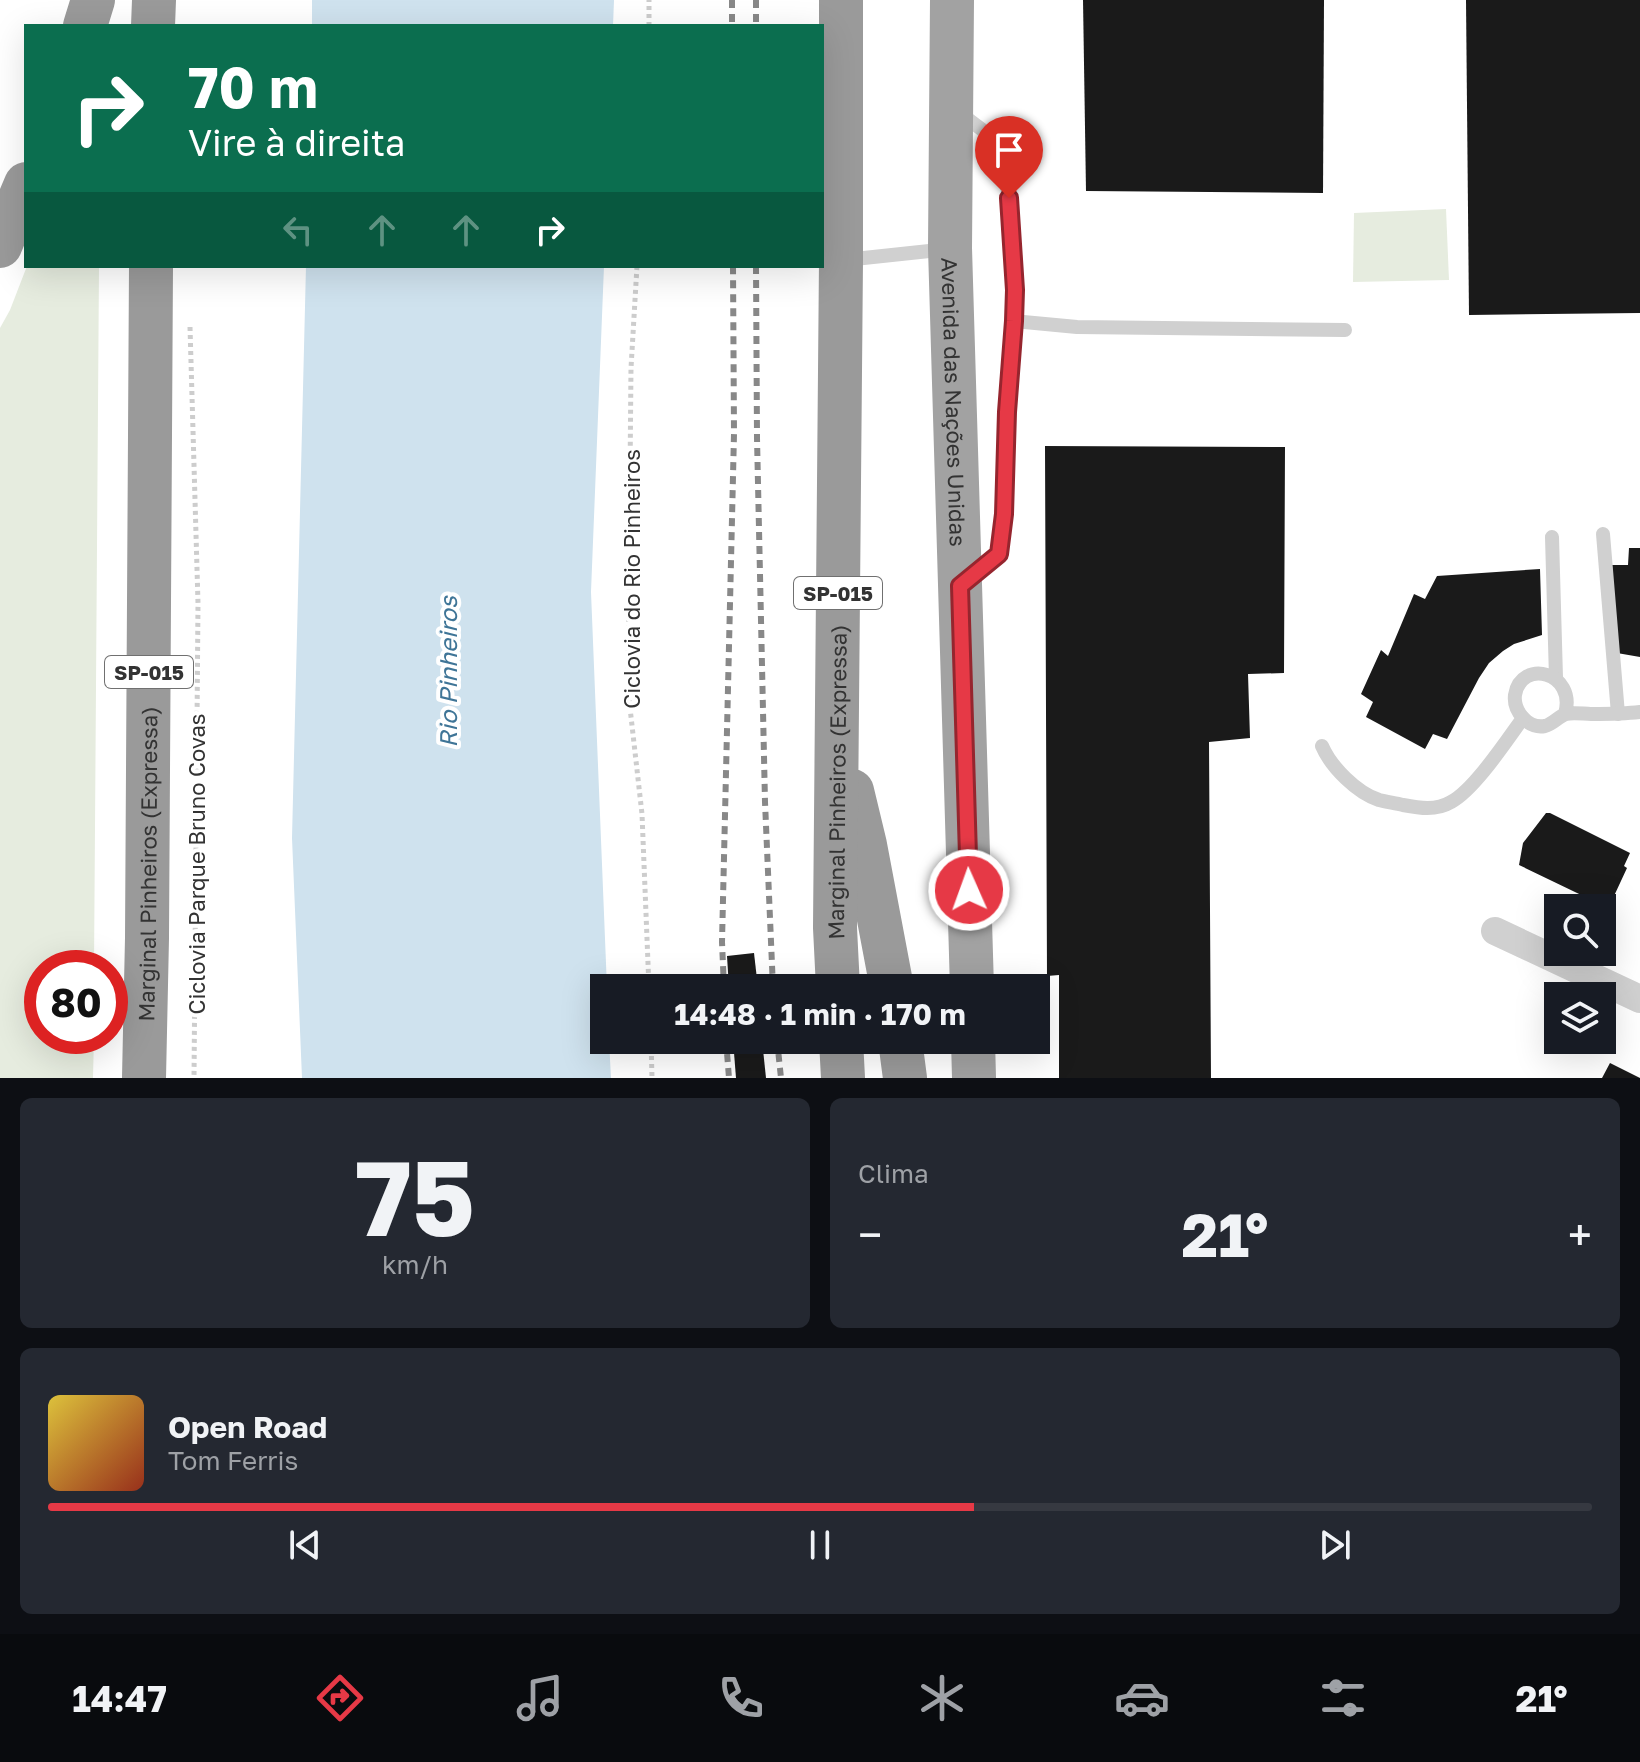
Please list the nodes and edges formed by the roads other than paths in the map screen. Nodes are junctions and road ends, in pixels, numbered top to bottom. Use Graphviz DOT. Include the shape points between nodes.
graph roads {
  1 [pos="93,0"];
  2 [pos="154,0"];
  3 [pos="841,0"];
  4 [pos="852,0"];
  5 [pos="935,0"];
  6 [pos="952,0"];
  7 [pos="86,24"];
  8 [pos="153,24"];
  9 [pos="840,95"];
  10 [pos="950,106"];
  11 [pos="24,189"];
  12 [pos="0,246"];
  13 [pos="950,248"];
  14 [pos="841,260"];
  15 [pos="151,268"];
  16 [pos="1014,321"];
  17 [pos="1345,330"];
  18 [pos="1603,534"];
  19 [pos="1552,537"];
  20 [pos="960,586"];
  21 [pos="1556,678"];
  22 [pos="1640,712"];
  23 [pos="1565,714"];
  24 [pos="1618,714"];
  25 [pos="1523,718"];
  26 [pos="836,727"];
  27 [pos="1322,746"];
  28 [pos="1495,931"];
  29 [pos="837,974"];
  30 [pos="889,974"];
  31 [pos="972,974"];
  32 [pos="1640,999"];
  33 [pos="842,1054"];
  34 [pos="902,1054"];
  35 [pos="973,1054"];
  36 [pos="144,1078"];
  37 [pos="843,1078"];
  38 [pos="905,1078"];
  39 [pos="974,1078"];
  1 -- 7 [label="highway"];
  2 -- 8 [label="highway"];
  3 -- 9 [label="highway, Marginal Pinheiros (Expressa) / SP-015"];
  4 -- 9 [label="highway"];
  5 -- 10 [label="highway, Avenida das Nações Unidas"];
  6 -- 10 [label="highway, Avenida das Nações Unidas"];
  9 -- 14 [label="highway, Marginal Pinheiros (Expressa) / SP-015"];
  10 -- 13 [label="highway, Avenida das Nações Unidas"];
  10 -- 16 [label="lane" via="989,135 1005,175"];
  11 -- 12 [label="highway"];
  13 -- 14 [label="lane"];
  13 -- 20 [label="highway, Avenida das Nações Unidas"];
  14 -- 26 [label="highway, Marginal Pinheiros (Expressa) / SP-015"];
  15 -- 36 [label="highway, Marginal Pinheiros (Expressa) / SP-015"];
  16 -- 17 [label="lane" via="1077,327"];
  16 -- 20 [label="lane" via="999,554"];
  18 -- 24 [label="lane"];
  19 -- 21 [label="lane"];
  20 -- 31 [label="highway, Avenida das Nações Unidas"];
  21 -- 23 [label="lane" via="1565,690"];
  21 -- 25 [label="lane" via="1546,673 1524,679 1515,698"];
  22 -- 24 [label="lane"];
  23 -- 24 [label="lane"];
  23 -- 25 [label="lane" via="1544,726"];
  25 -- 27 [label="lane" via="1481,775 1439,807 1420,809 1377,799 1339,772"];
  26 -- 29 [label="highway, Marginal Pinheiros (Expressa) / SP-015"];
  26 -- 30 [label="highway"];
  28 -- 32 [label="street"];
  33 -- 37 [label="highway"];
  34 -- 38 [label="highway"];
  35 -- 39 [label="highway"];
}
